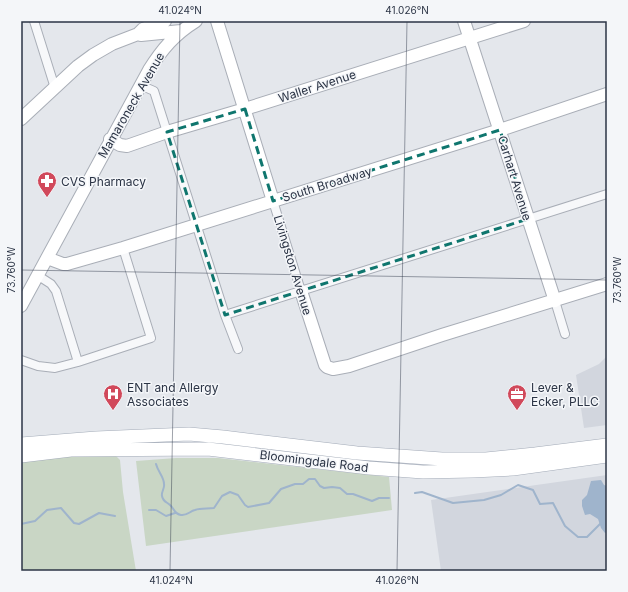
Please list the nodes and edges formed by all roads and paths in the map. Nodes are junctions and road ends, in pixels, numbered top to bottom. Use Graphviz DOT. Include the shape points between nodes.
graph roads {
  1 [pos="34,21"];
  2 [pos="165,21"];
  3 [pos="196,21"];
  4 [pos="216,21"];
  5 [pos="464,21"];
  6 [pos="524,21"];
  7 [pos="182,31"];
  8 [pos="138,34"];
  9 [pos="470,38"];
  10 [pos="140,85"];
  11 [pos="55,88"];
  12 [pos="607,94"];
  13 [pos="245,109"];
  14 [pos="21,119"];
  15 [pos="500,130"];
  16 [pos="167,132"];
  17 [pos="110,139"];
  18 [pos="607,194"];
  19 [pos="273,201"];
  20 [pos="528,219"];
  21 [pos="197,225"];
  22 [pos="123,248"];
  23 [pos="47,258"];
  24 [pos="37,276"];
  25 [pos="607,284"];
  26 [pos="301,291"];
  27 [pos="555,301"];
  28 [pos="21,306"];
  29 [pos="225,315"];
  30 [pos="565,334"];
  31 [pos="238,350"];
  32 [pos="21,360"];
  33 [pos="78,362"];
  34 [pos="21,444"];
  35 [pos="607,445"];
  36 [pos="21,456"];
  37 [pos="607,456"];
  1 -- 11 [label="street"];
  2 -- 8 [label="street"];
  3 -- 7 [label="street, Mamaroneck Avenue"];
  4 -- 13 [label="street, Livingston Avenue"];
  5 -- 9 [label="street, Carhart Avenue"];
  6 -- 9 [label="street, Waller Avenue"];
  7 -- 8 [label="street"];
  7 -- 10 [label="street, Mamaroneck Avenue" via="161,51"];
  8 -- 11 [label="street" via="93,55"];
  9 -- 13 [label="street, Waller Avenue"];
  9 -- 15 [label="street, Carhart Avenue"];
  10 -- 16 [label="street" via="154,91"];
  10 -- 17 [label="street, Mamaroneck Avenue"];
  11 -- 14 [label="street"];
  12 -- 15 [label="street, South Broadway"];
  13 -- 16 [label="street, Waller Avenue"];
  13 -- 19 [label="street, Livingston Avenue"];
  15 -- 19 [label="street, South Broadway"];
  15 -- 20 [label="street, Carhart Avenue"];
  16 -- 17 [label="street, Waller Avenue" via="127,146"];
  16 -- 21 [label="street"];
  17 -- 23 [label="street, Mamaroneck Avenue"];
  18 -- 20 [label="street"];
  19 -- 21 [label="street, South Broadway"];
  19 -- 26 [label="street, Livingston Avenue"];
  20 -- 26 [label="street"];
  20 -- 27 [label="street, Carhart Avenue"];
  21 -- 22 [label="street, South Broadway"];
  21 -- 29 [label="street"];
  22 -- 23 [label="street, South Broadway" via="67,264"];
  22 -- 33 [label="street" via="151,338"];
  23 -- 24 [label="street, Mamaroneck Avenue"];
  24 -- 28 [label="street, Mamaroneck Avenue"];
  24 -- 33 [label="street" via="51,284 56,291"];
  25 -- 27 [label="street"];
  26 -- 27 [label="street, Livingston Avenue" via="325,365 330,369 349,366"];
  26 -- 29 [label="street"];
  27 -- 30 [label="street, Carhart Avenue"];
  29 -- 31 [label="street"];
  32 -- 33 [label="street" via="50,368"];
  34 -- 35 [label="main road, Bloomingdale Road" via="189,434 357,453 442,459 486,459"];
  36 -- 37 [label="main road, Bloomingdale Road" via="71,450 208,449 424,472 513,469"];
}
